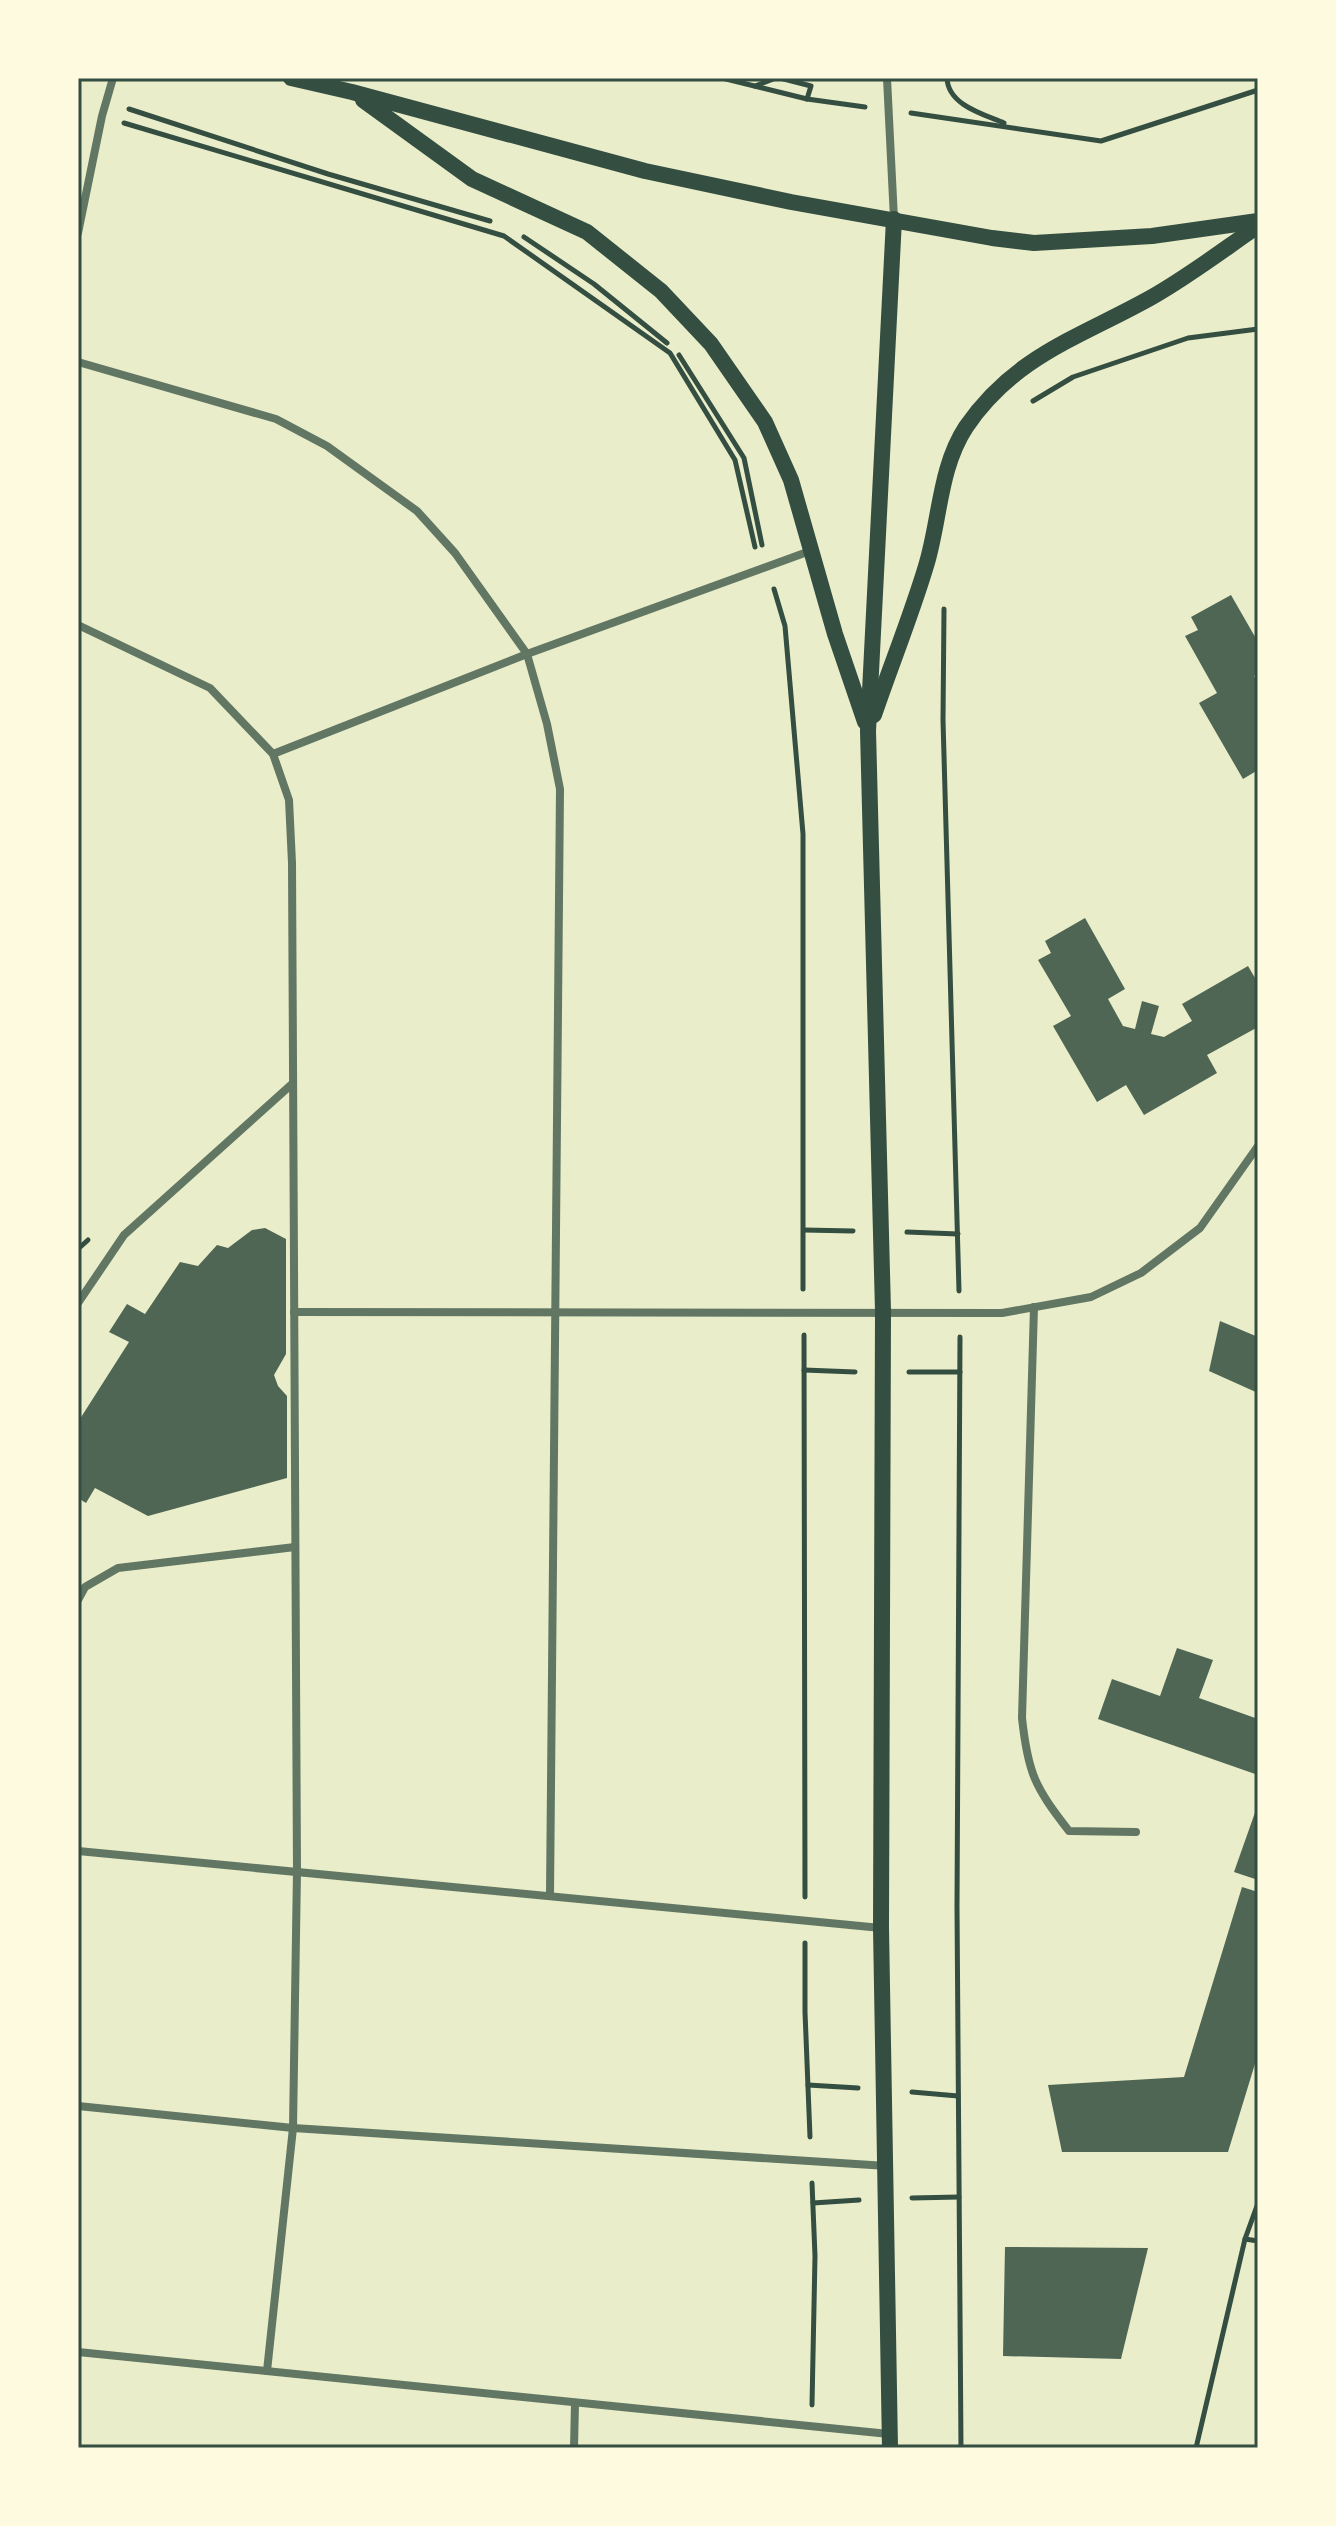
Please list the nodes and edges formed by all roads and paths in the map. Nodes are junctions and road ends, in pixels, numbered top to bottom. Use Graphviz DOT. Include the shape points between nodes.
graph roads {
  1 [pos="113,78"];
  2 [pos="291,78"];
  3 [pos="722,78"];
  4 [pos="778,78"];
  5 [pos="887,78"];
  6 [pos="947,78"];
  7 [pos="754,86"];
  8 [pos="1258,90"];
  9 [pos="352,92"];
  10 [pos="107,102"];
  11 [pos="102,116"];
  12 [pos="894,219"];
  13 [pos="494,223"];
  14 [pos="1258,224"];
  15 [pos="512,229"];
  16 [pos="78,233"];
  17 [pos="1258,329"];
  18 [pos="78,362"];
  19 [pos="1021,407"];
  20 [pos="810,551"];
  21 [pos="764,566"];
  22 [pos="944,600"];
  23 [pos="78,625"];
  24 [pos="527,654"];
  25 [pos="868,731"];
  26 [pos="273,754"];
  27 [pos="292,1084"];
  28 [pos="1258,1146"];
  29 [pos="78,1303"];
  30 [pos="1034,1307"];
  31 [pos="555,1311"];
  32 [pos="803,1311"];
  33 [pos="883,1311"];
  34 [pos="294,1312"];
  35 [pos="960,1313"];
  36 [pos="295,1547"];
  37 [pos="78,1600"];
  38 [pos="1136,1832"];
  39 [pos="78,1851"];
  40 [pos="297,1871"];
  41 [pos="550,1895"];
  42 [pos="805,1920"];
  43 [pos="881,1928"];
  44 [pos="78,2106"];
  45 [pos="293,2128"];
  46 [pos="811,2161"];
  47 [pos="887,2166"];
  48 [pos="1258,2203"];
  49 [pos="1245,2239"];
  50 [pos="1258,2241"];
  51 [pos="78,2352"];
  52 [pos="267,2371"];
  53 [pos="575,2403"];
  54 [pos="812,2427"];
  55 [pos="890,2441"];
  56 [pos="574,2448"];
  57 [pos="961,2448"];
  58 [pos="1196,2448"];
  1 -- 10 [label="street"];
  2 -- 9 [label="main road"];
  3 -- 7 [label="path"];
  4 -- 7 [label="path"];
  4 -- 7 [label="path" via="811,86 807,99"];
  5 -- 12 [label="street"];
  6 -- 8 [label="path" via="947,86 965,107 1012,126 1101,141"];
  9 -- 12 [label="main road" via="645,171"];
  9 -- 20 [label="main road" via="472,179 587,232 661,291 711,344 765,422 791,480"];
  10 -- 11 [label="street"];
  10 -- 13 [label="path"];
  11 -- 16 [label="street"];
  11 -- 21 [label="path" via="504,236 670,353 735,460"];
  12 -- 14 [label="main road" via="1034,243"];
  12 -- 25 [label="main road"];
  14 -- 25 [label="main road" via="1152,297 1034,359 965,429 937,508 927,563"];
  15 -- 21 [label="path" via="594,284 675,349 744,458"];
  17 -- 19 [label="path" via="1188,338 1073,377"];
  18 -- 24 [label="street" via="276,419 327,446 417,511 455,553"];
  20 -- 21 [label="street"];
  20 -- 25 [label="main road"];
  21 -- 24 [label="street"];
  21 -- 32 [label="path" via="785,626 803,834"];
  22 -- 35 [label="path"];
  23 -- 26 [label="street" via="210,688"];
  24 -- 26 [label="street"];
  24 -- 31 [label="street" via="560,789"];
  25 -- 33 [label="main road"];
  26 -- 27 [label="street" via="289,800"];
  27 -- 29 [label="street" via="124,1235"];
  27 -- 34 [label="street"];
  28 -- 30 [label="street" via="1200,1228 1141,1273 1091,1297"];
  30 -- 35 [label="street"];
  30 -- 38 [label="street" via="1022,1718 1027,1761 1040,1794 1069,1831"];
  31 -- 32 [label="street"];
  31 -- 34 [label="street"];
  31 -- 41 [label="street"];
  32 -- 33 [label="street"];
  32 -- 42 [label="path"];
  33 -- 35 [label="street"];
  33 -- 43 [label="main road"];
  34 -- 36 [label="street"];
  35 -- 57 [label="path"];
  36 -- 37 [label="street" via="118,1568 85,1587"];
  36 -- 40 [label="street"];
  39 -- 40 [label="street"];
  40 -- 41 [label="street"];
  40 -- 45 [label="street"];
  41 -- 42 [label="street"];
  42 -- 43 [label="street"];
  42 -- 46 [label="path"];
  43 -- 47 [label="main road"];
  44 -- 45 [label="street"];
  45 -- 46 [label="street"];
  45 -- 52 [label="street"];
  46 -- 47 [label="street"];
  46 -- 54 [label="path"];
  47 -- 55 [label="main road"];
  48 -- 49 [label="path"];
  49 -- 50 [label="path"];
  49 -- 58 [label="path"];
  51 -- 52 [label="street"];
  52 -- 53 [label="street"];
  53 -- 54 [label="street"];
  53 -- 56 [label="street"];
  54 -- 55 [label="street"];
}
